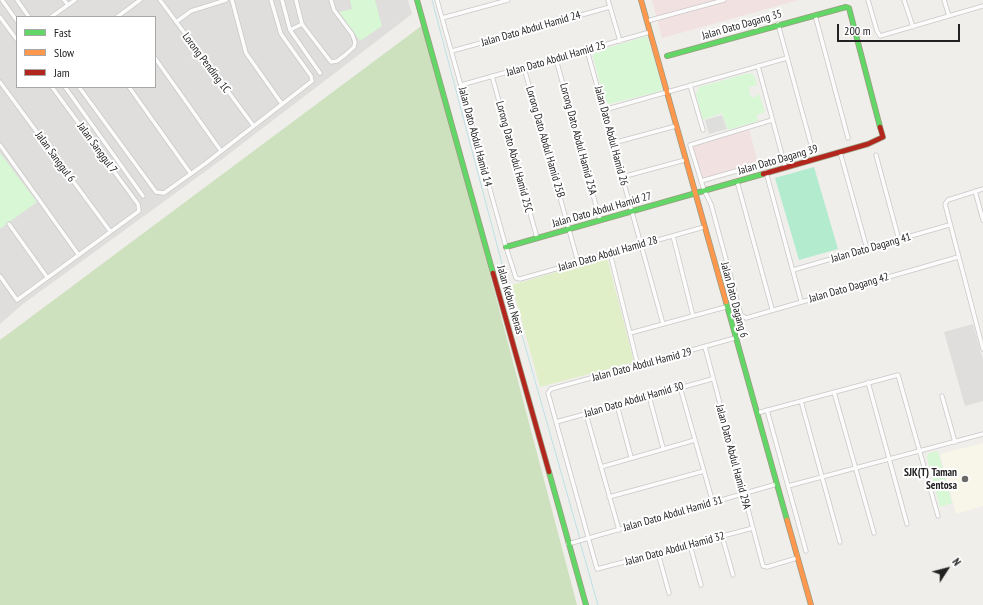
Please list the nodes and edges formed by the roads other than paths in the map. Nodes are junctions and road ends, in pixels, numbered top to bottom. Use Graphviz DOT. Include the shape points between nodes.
graph roads {
  1 [pos="2,0"];
  2 [pos="16,0"];
  3 [pos="64,0"];
  4 [pos="75,0"];
  5 [pos="140,0"];
  6 [pos="160,0"];
  7 [pos="226,0"];
  8 [pos="232,0"];
  9 [pos="271,0"];
  10 [pos="282,0"];
  11 [pos="296,0"];
  12 [pos="332,0"];
  13 [pos="417,0"];
  14 [pos="437,0"];
  15 [pos="508,0"];
  16 [pos="608,0"];
  17 [pos="641,0"];
  18 [pos="724,0"];
  19 [pos="868,0"];
  20 [pos="904,0"];
  21 [pos="944,0"];
  22 [pos="68,5"];
  23 [pos="983,6"];
  24 [pos="610,7"];
  25 [pos="122,13"];
  26 [pos="815,15"];
  27 [pos="28,16"];
  28 [pos="52,16"];
  29 [pos="118,16"];
  30 [pos="124,16"];
  31 [pos="949,16"];
  32 [pos="0,17"];
  33 [pos="442,18"];
  34 [pos="16,20"];
  35 [pos="647,21"];
  36 [pos="176,22"];
  37 [pos="302,24"];
  38 [pos="778,24"];
  39 [pos="913,27"];
  40 [pos="290,30"];
  41 [pos="650,32"];
  42 [pos="16,39"];
  43 [pos="620,41"];
  44 [pos="587,50"];
  45 [pos="452,52"];
  46 [pos="667,56"];
  47 [pos="788,58"];
  48 [pos="156,59"];
  49 [pos="556,59"];
  50 [pos="758,66"];
  51 [pos="524,68"];
  52 [pos="320,73"];
  53 [pos="868,74"];
  54 [pos="492,76"];
  55 [pos="0,82"];
  56 [pos="461,85"];
  57 [pos="690,85"];
  58 [pos="53,88"];
  59 [pos="66,88"];
  60 [pos="80,88"];
  61 [pos="130,88"];
  62 [pos="667,92"];
  63 [pos="282,104"];
  64 [pos="604,110"];
  65 [pos="772,120"];
  66 [pos="253,125"];
  67 [pos="676,126"];
  68 [pos="703,130"];
  69 [pos="848,138"];
  70 [pos="613,143"];
  71 [pos="1,147"];
  72 [pos="812,148"];
  73 [pos="221,151"];
  74 [pos="840,152"];
  75 [pos="876,155"];
  76 [pos="782,158"];
  77 [pos="686,160"];
  78 [pos="785,166"];
  79 [pos="766,172"];
  80 [pos="191,174"];
  81 [pos="622,177"];
  82 [pos="701,181"];
  83 [pos="737,181"];
  84 [pos="983,189"];
  85 [pos="704,190"];
  86 [pos="975,192"];
  87 [pos="695,193"];
  88 [pos="143,196"];
  89 [pos="631,211"];
  90 [pos="600,220"];
  91 [pos="983,220"];
  92 [pos="9,224"];
  93 [pos="949,226"];
  94 [pos="704,227"];
  95 [pos="569,229"];
  96 [pos="110,231"];
  97 [pos="673,236"];
  98 [pos="536,238"];
  99 [pos="899,240"];
  100 [pos="641,245"];
  101 [pos="506,247"];
  102 [pos="867,249"];
  103 [pos="610,253"];
  104 [pos="78,254"];
  105 [pos="958,257"];
  106 [pos="578,262"];
  107 [pos="793,270"];
  108 [pos="514,275"];
  109 [pos="0,276"];
  110 [pos="47,277"];
  111 [pos="801,301"];
  112 [pos="726,307"];
  113 [pos="772,309"];
  114 [pos="693,316"];
  115 [pos="663,324"];
  116 [pos="630,333"];
  117 [pos="735,338"];
  118 [pos="705,347"];
  119 [pos="983,349"];
  120 [pos="638,366"];
  121 [pos="712,379"];
  122 [pos="868,382"];
  123 [pos="680,387"];
  124 [pos="834,392"];
  125 [pos="649,396"];
  126 [pos="942,396"];
  127 [pos="801,401"];
  128 [pos="617,405"];
  129 [pos="767,410"];
  130 [pos="756,413"];
  131 [pos="586,414"];
  132 [pos="556,422"];
  133 [pos="983,434"];
  134 [pos="695,440"];
  135 [pos="955,442"];
  136 [pos="663,448"];
  137 [pos="920,450"];
  138 [pos="631,457"];
  139 [pos="889,458"];
  140 [pos="601,467"];
  141 [pos="856,468"];
  142 [pos="704,472"];
  143 [pos="822,477"];
  144 [pos="777,484"];
  145 [pos="788,486"];
  146 [pos="744,494"];
  147 [pos="609,497"];
  148 [pos="713,503"];
  149 [pos="938,516"];
  150 [pos="907,524"];
  151 [pos="753,528"];
  152 [pos="619,530"];
  153 [pos="874,533"];
  154 [pos="722,536"];
  155 [pos="588,538"];
  156 [pos="840,542"];
  157 [pos="568,544"];
  158 [pos="690,545"];
  159 [pos="806,551"];
  160 [pos="658,553"];
  161 [pos="798,558"];
  162 [pos="733,575"];
  163 [pos="701,584"];
  164 [pos="669,593"];
  165 [pos="586,605"];
  166 [pos="810,605"];
  1 -- 34 [label="street"];
  2 -- 27 [label="street"];
  3 -- 22 [label="street"];
  4 -- 22 [label="street"];
  5 -- 25 [label="street"];
  6 -- 36 [label="street, Lorong Pending 1C"];
  7 -- 36 [label="street" via="191,11"];
  8 -- 63 [label="street" via="246,53"];
  9 -- 63 [label="street" via="281,34 312,76 312,80"];
  10 -- 40 [label="street"];
  11 -- 37 [label="street"];
  12 -- 37 [label="street" via="334,10 355,42 354,47 337,61 331,62 327,58"];
  13 -- 157 [label="street, Jalan Kebun Nenas"];
  14 -- 33 [label="street, Jalan Dato Abdul Hamid 14"];
  15 -- 33 [label="street"];
  16 -- 24 [label="street"];
  17 -- 35 [label="street, Jalan Dato Dagang 6"];
  18 -- 35 [label="street"];
  19 -- 39 [label="street" via="880,36"];
  20 -- 39 [label="street"];
  21 -- 31 [label="street"];
  22 -- 28 [label="street"];
  23 -- 31 [label="street"];
  24 -- 43 [label="street"];
  24 -- 45 [label="street, Jalan Dato Abdul Hamid 24"];
  25 -- 29 [label="street"];
  25 -- 30 [label="street"];
  26 -- 38 [label="street, Jalan Dato Dagang 35"];
  26 -- 53 [label="street, Jalan Dato Dagang 35" via="849,8"];
  26 -- 69 [label="street"];
  31 -- 39 [label="street"];
  32 -- 42 [label="street"];
  33 -- 45 [label="street, Jalan Dato Abdul Hamid 14"];
  35 -- 41 [label="street, Jalan Dato Dagang 6"];
  36 -- 66 [label="street, Lorong Pending 1C"];
  37 -- 40 [label="street"];
  38 -- 46 [label="street, Jalan Dato Dagang 35"];
  38 -- 47 [label="street"];
  40 -- 52 [label="street"];
  41 -- 43 [label="street, Jalan Dato Abdul Hamid 25"];
  41 -- 62 [label="street, Jalan Dato Dagang 6"];
  43 -- 44 [label="street, Jalan Dato Abdul Hamid 25"];
  44 -- 49 [label="street, Jalan Dato Abdul Hamid 25"];
  44 -- 64 [label="street, Jalan Dato Abdul Hamid 26"];
  45 -- 56 [label="street, Jalan Dato Abdul Hamid 14"];
  47 -- 50 [label="street"];
  47 -- 72 [label="street"];
  48 -- 73 [label="street"];
  49 -- 51 [label="street, Jalan Dato Abdul Hamid 25"];
  49 -- 90 [label="street, Lorong Dato Abdul Hamid 25A"];
  50 -- 57 [label="street"];
  50 -- 65 [label="street"];
  51 -- 54 [label="street, Jalan Dato Abdul Hamid 25"];
  51 -- 95 [label="street, Lorong Dato Abdul Hamid 25B"];
  53 -- 74 [label="street, Jalan Dato Dagang 39" via="884,135 882,138"];
  54 -- 56 [label="street, Jalan Dato Abdul Hamid 25"];
  54 -- 98 [label="street, Lorong Dato Abdul Hamid 25C"];
  55 -- 96 [label="street, Jalan Sanggul 6"];
  56 -- 101 [label="street, Jalan Dato Abdul Hamid 14"];
  57 -- 62 [label="street"];
  57 -- 68 [label="street"];
  58 -- 96 [label="street, Jalan Sanggul 7" via="138,204 139,211"];
  59 -- 88 [label="street"];
  60 -- 80 [label="street" via="156,192 164,193"];
  61 -- 80 [label="street"];
  62 -- 64 [label="street"];
  62 -- 67 [label="street, Jalan Dato Dagang 6"];
  63 -- 66 [label="street"];
  64 -- 70 [label="street, Jalan Dato Abdul Hamid 26"];
  65 -- 76 [label="street"];
  65 -- 82 [label="street" via="690,145"];
  66 -- 73 [label="street"];
  67 -- 70 [label="street"];
  67 -- 77 [label="street, Jalan Dato Dagang 6"];
  70 -- 81 [label="street, Jalan Dato Abdul Hamid 26"];
  71 -- 104 [label="street"];
  73 -- 80 [label="street"];
  74 -- 78 [label="street, Jalan Dato Dagang 39"];
  74 -- 102 [label="street"];
  75 -- 99 [label="street"];
  76 -- 78 [label="street"];
  76 -- 82 [label="street"];
  77 -- 81 [label="street"];
  77 -- 87 [label="street, Jalan Dato Dagang 6"];
  78 -- 79 [label="street, Jalan Dato Dagang 39"];
  79 -- 83 [label="street, Jalan Dato Dagang 39"];
  79 -- 107 [label="street"];
  81 -- 89 [label="street, Jalan Dato Abdul Hamid 26"];
  82 -- 85 [label="street"];
  83 -- 85 [label="street, Jalan Dato Dagang 39"];
  83 -- 113 [label="street"];
  84 -- 86 [label="street"];
  85 -- 87 [label="street, Jalan Dato Abdul Hamid 27"];
  85 -- 113 [label="street, Jalan Dato Dagang 42" via="741,315 746,318"];
  86 -- 91 [label="street"];
  86 -- 93 [label="street" via="946,201"];
  87 -- 89 [label="street, Jalan Dato Abdul Hamid 27"];
  87 -- 94 [label="street, Jalan Dato Dagang 6"];
  89 -- 90 [label="street, Jalan Dato Abdul Hamid 27"];
  89 -- 100 [label="street, Jalan Dato Abdul Hamid 26"];
  90 -- 95 [label="street, Jalan Dato Abdul Hamid 27"];
  92 -- 110 [label="street"];
  93 -- 99 [label="street, Jalan Dato Dagang 41"];
  93 -- 105 [label="street"];
  94 -- 97 [label="street, Jalan Dato Abdul Hamid 28"];
  94 -- 112 [label="street, Jalan Dato Dagang 6"];
  95 -- 98 [label="street, Jalan Dato Abdul Hamid 27"];
  95 -- 106 [label="street, Lorong Dato Abdul Hamid 25B"];
  96 -- 104 [label="street"];
  97 -- 100 [label="street, Jalan Dato Abdul Hamid 28"];
  97 -- 114 [label="street"];
  98 -- 101 [label="street, Jalan Dato Abdul Hamid 27"];
  99 -- 102 [label="street, Jalan Dato Dagang 41"];
  100 -- 103 [label="street, Jalan Dato Abdul Hamid 28"];
  100 -- 115 [label="street, Jalan Dato Abdul Hamid 26"];
  101 -- 108 [label="street, Jalan Dato Abdul Hamid 14"];
  102 -- 107 [label="street, Jalan Dato Dagang 41"];
  103 -- 106 [label="street, Jalan Dato Abdul Hamid 28"];
  103 -- 116 [label="street"];
  104 -- 110 [label="street"];
  105 -- 111 [label="street, Jalan Dato Dagang 42"];
  105 -- 119 [label="street"];
  106 -- 108 [label="street, Jalan Dato Abdul Hamid 28" via="520,279"];
  107 -- 111 [label="street"];
  109 -- 110 [label="street" via="17,300"];
  111 -- 113 [label="street, Jalan Dato Dagang 42"];
  112 -- 114 [label="street"];
  112 -- 117 [label="street, Jalan Dato Dagang 6"];
  114 -- 115 [label="street"];
  115 -- 116 [label="street"];
  116 -- 120 [label="street"];
  117 -- 118 [label="street, Jalan Dato Abdul Hamid 29"];
  117 -- 130 [label="street, Jalan Dato Dagang 6"];
  118 -- 120 [label="street, Jalan Dato Abdul Hamid 29"];
  118 -- 121 [label="street, Jalan Dato Abdul Hamid 29A"];
  120 -- 132 [label="street, Jalan Dato Abdul Hamid 29" via="549,390"];
  121 -- 123 [label="street, Jalan Dato Abdul Hamid 30"];
  121 -- 146 [label="street, Jalan Dato Abdul Hamid 29A"];
  122 -- 124 [label="street"];
  122 -- 137 [label="street" via="898,375"];
  122 -- 139 [label="street"];
  123 -- 125 [label="street, Jalan Dato Abdul Hamid 30"];
  123 -- 134 [label="street"];
  124 -- 127 [label="street"];
  124 -- 141 [label="street"];
  125 -- 128 [label="street, Jalan Dato Abdul Hamid 30"];
  125 -- 136 [label="street"];
  126 -- 135 [label="street"];
  127 -- 129 [label="street"];
  127 -- 143 [label="street"];
  128 -- 131 [label="street, Jalan Dato Abdul Hamid 30"];
  128 -- 138 [label="street"];
  129 -- 130 [label="street"];
  129 -- 145 [label="street"];
  130 -- 144 [label="street, Jalan Dato Dagang 6"];
  131 -- 132 [label="street, Jalan Dato Abdul Hamid 30"];
  131 -- 140 [label="street"];
  132 -- 155 [label="street"];
  133 -- 135 [label="street"];
  134 -- 136 [label="street"];
  134 -- 142 [label="street"];
  135 -- 137 [label="street"];
  136 -- 138 [label="street"];
  137 -- 139 [label="street"];
  137 -- 149 [label="street"];
  138 -- 140 [label="street"];
  139 -- 141 [label="street"];
  139 -- 150 [label="street"];
  140 -- 147 [label="street"];
  141 -- 143 [label="street"];
  141 -- 153 [label="street"];
  142 -- 147 [label="street"];
  142 -- 148 [label="street"];
  143 -- 145 [label="street"];
  143 -- 156 [label="street"];
  144 -- 146 [label="street, Jalan Dato Abdul Hamid 31"];
  144 -- 161 [label="street, Jalan Dato Dagang 6"];
  145 -- 159 [label="street"];
  146 -- 148 [label="street, Jalan Dato Abdul Hamid 31"];
  146 -- 151 [label="street, Jalan Dato Abdul Hamid 29A"];
  147 -- 152 [label="street"];
  148 -- 152 [label="street, Jalan Dato Abdul Hamid 31"];
  151 -- 154 [label="street, Jalan Dato Abdul Hamid 32"];
  151 -- 161 [label="street, Jalan Dato Abdul Hamid 29A" via="764,566"];
  152 -- 155 [label="street, Jalan Dato Abdul Hamid 31"];
  154 -- 158 [label="street, Jalan Dato Abdul Hamid 32"];
  154 -- 162 [label="street"];
  155 -- 157 [label="street, Jalan Dato Abdul Hamid 31"];
  155 -- 160 [label="street, Jalan Dato Abdul Hamid 32" via="598,569"];
  157 -- 165 [label="street, Jalan Kebun Nenas"];
  158 -- 160 [label="street, Jalan Dato Abdul Hamid 32"];
  158 -- 163 [label="street"];
  160 -- 164 [label="street"];
  161 -- 166 [label="street, Jalan Dato Dagang 6"];
}
